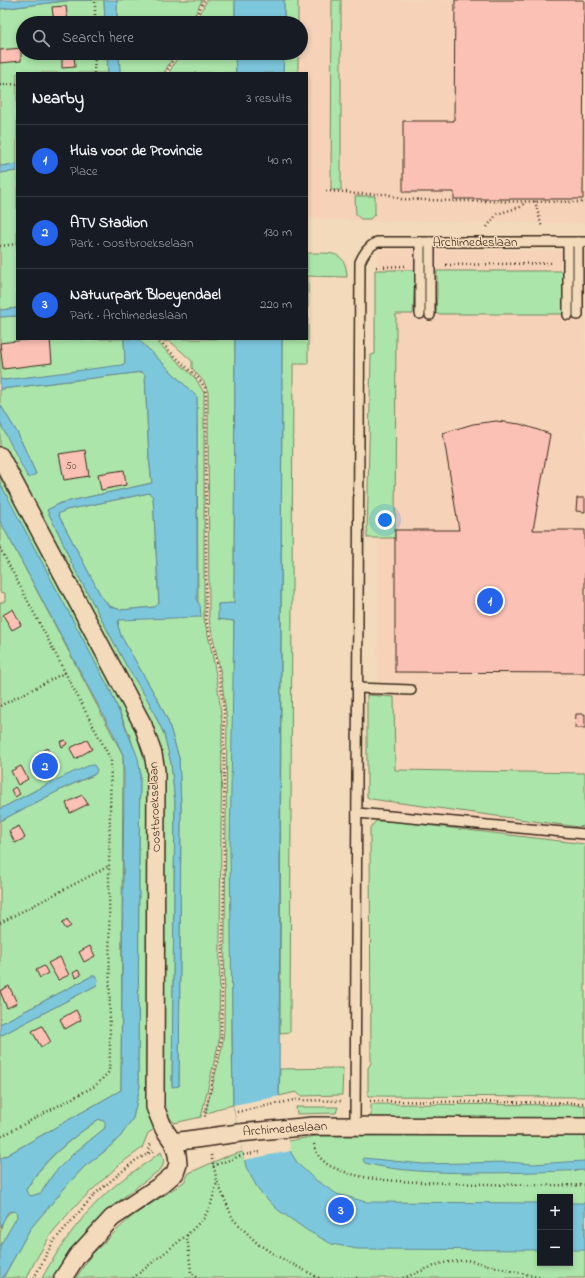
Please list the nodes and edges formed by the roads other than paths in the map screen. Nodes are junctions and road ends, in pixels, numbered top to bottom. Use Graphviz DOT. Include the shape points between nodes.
graph roads {
  1 [pos="425,242"];
  2 [pos="568,242"];
  3 [pos="582,242"];
  4 [pos="420,314"];
  5 [pos="430,315"];
  6 [pos="568,315"];
  7 [pos="578,315"];
  8 [pos="0,456"];
  9 [pos="357,688"];
  10 [pos="411,690"];
  11 [pos="357,813"];
  12 [pos="585,834"];
  13 [pos="355,1125"];
  14 [pos="585,1127"];
  15 [pos="173,1142"];
  16 [pos="64,1278"];
  1 -- 2 [label="lane, Archimedeslaan"];
  1 -- 4 [label="lane"];
  1 -- 5 [label="lane"];
  1 -- 9 [label="lane, Archimedeslaan" via="377,242 366,249 359,266"];
  2 -- 3 [label="lane, Archimedeslaan"];
  2 -- 6 [label="lane"];
  3 -- 7 [label="lane"];
  8 -- 15 [label="street, Oostbroekselaan" via="143,725 153,754 156,772 155,1107 164,1129"];
  9 -- 10 [label="lane"];
  9 -- 11 [label="lane"];
  11 -- 12 [label="lane"];
  11 -- 13 [label="lane"];
  13 -- 14 [label="street, Archimedeslaan"];
  13 -- 15 [label="street, Archimedeslaan" via="239,1132"];
  15 -- 16 [label="street" via="178,1164 175,1173 162,1185 112,1218 77,1256"];
}
